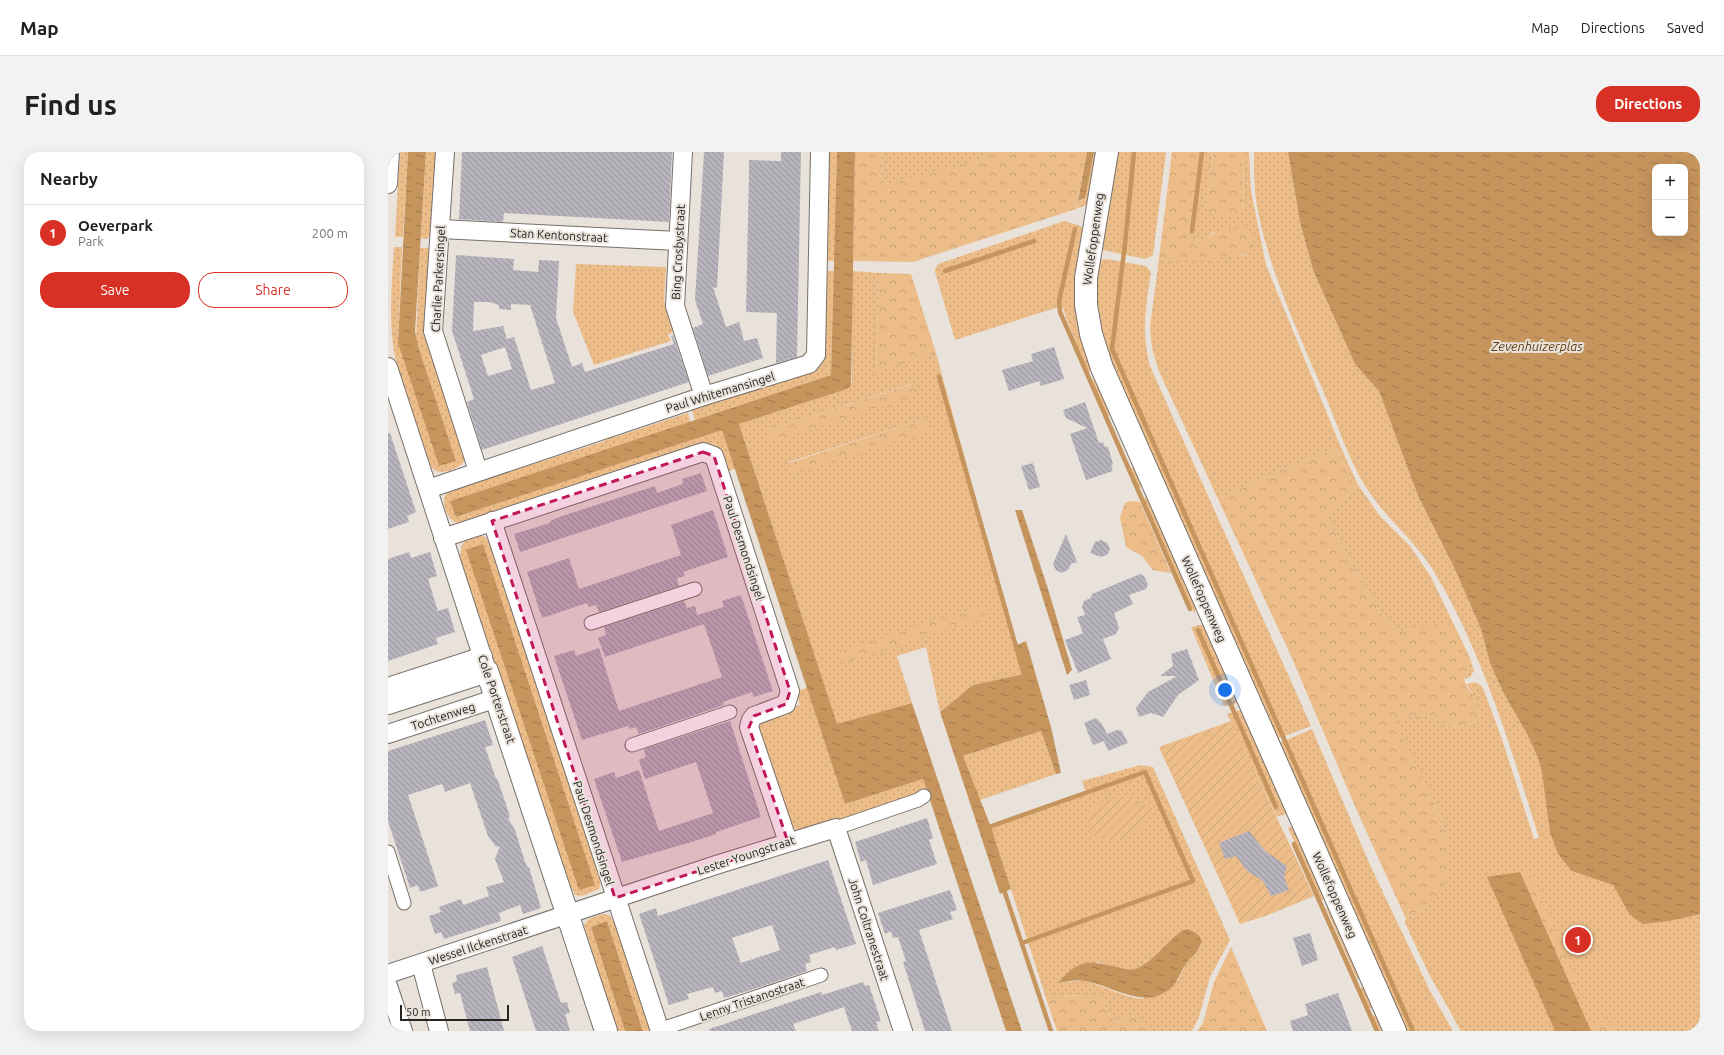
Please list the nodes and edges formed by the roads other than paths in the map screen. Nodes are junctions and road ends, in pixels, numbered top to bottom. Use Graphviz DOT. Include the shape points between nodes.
graph roads {
  1 [pos="390,152"];
  2 [pos="445,152"];
  3 [pos="683,152"];
  4 [pos="820,152"];
  5 [pos="1107,152"];
  6 [pos="388,184"];
  7 [pos="441,229"];
  8 [pos="678,241"];
  9 [pos="388,367"];
  10 [pos="392,393"];
  11 [pos="704,396"];
  12 [pos="478,471"];
  13 [pos="428,489"];
  14 [pos="492,521"];
  15 [pos="444,538"];
  16 [pos="695,589"];
  17 [pos="591,623"];
  18 [pos="490,677"];
  19 [pos="388,687"];
  20 [pos="388,704"];
  21 [pos="730,712"];
  22 [pos="388,717"];
  23 [pos="388,734"];
  24 [pos="632,745"];
  25 [pos="924,796"];
  26 [pos="836,828"];
  27 [pos="788,842"];
  28 [pos="388,852"];
  29 [pos="615,898"];
  30 [pos="404,903"];
  31 [pos="568,915"];
  32 [pos="421,964"];
  33 [pos="388,974"];
  34 [pos="821,975"];
  35 [pos="388,986"];
  36 [pos="660,1030"];
  37 [pos="403,1031"];
  38 [pos="439,1031"];
  39 [pos="606,1031"];
  40 [pos="903,1031"];
  41 [pos="1395,1031"];
  1 -- 6 [label="street"];
  2 -- 7 [label="street, Charlie Parkersingel"];
  3 -- 8 [label="street, Bing Crosbystraat"];
  4 -- 11 [label="street, Paul Whitemansingel" via="816,355 809,364"];
  5 -- 41 [label="street, Wollefoppenweg" via="1086,278 1086,305 1091,334 1102,368"];
  7 -- 8 [label="street, Stan Kentonstraat"];
  7 -- 12 [label="street, Charlie Parkersingel" via="433,331"];
  8 -- 11 [label="street, Bing Crosbystraat" via="675,306"];
  9 -- 10 [label="street, Cole Porterstraat"];
  10 -- 13 [label="street, Cole Porterstraat"];
  11 -- 12 [label="street, Paul Whitemansingel"];
  12 -- 13 [label="street, Paul Whitemansingel"];
  13 -- 15 [label="street, Cole Porterstraat"];
  14 -- 15 [label="street, Paul Desmondsingel"];
  14 -- 27 [label="street, Paul Desmondsingel" via="703,452 714,456 790,691 786,704 754,716 750,727"];
  14 -- 29 [label="street, Paul Desmondsingel"];
  15 -- 18 [label="street, Cole Porterstraat"];
  16 -- 17 [label="street"];
  18 -- 19 [label="street"];
  18 -- 20 [label="street"];
  18 -- 22 [label="street"];
  18 -- 23 [label="street, Tochtenweg"];
  18 -- 31 [label="street, Cole Porterstraat"];
  21 -- 24 [label="street"];
  25 -- 26 [label="street, Lester Youngstraat"];
  26 -- 27 [label="street, Lester Youngstraat"];
  26 -- 40 [label="street, John Coltranestraat"];
  27 -- 29 [label="street, Lester Youngstraat"];
  28 -- 30 [label="street"];
  29 -- 31 [label="street, Lester Youngstraat"];
  29 -- 36 [label="street, Paul Desmondsingel"];
  31 -- 32 [label="street, Wessel Ilckenstraat"];
  31 -- 39 [label="street, Cole Porterstraat"];
  32 -- 33 [label="street, Wessel Ilckenstraat"];
  32 -- 38 [label="street"];
  34 -- 36 [label="street, Lenny Tristanostraat"];
  35 -- 37 [label="street"];
}
